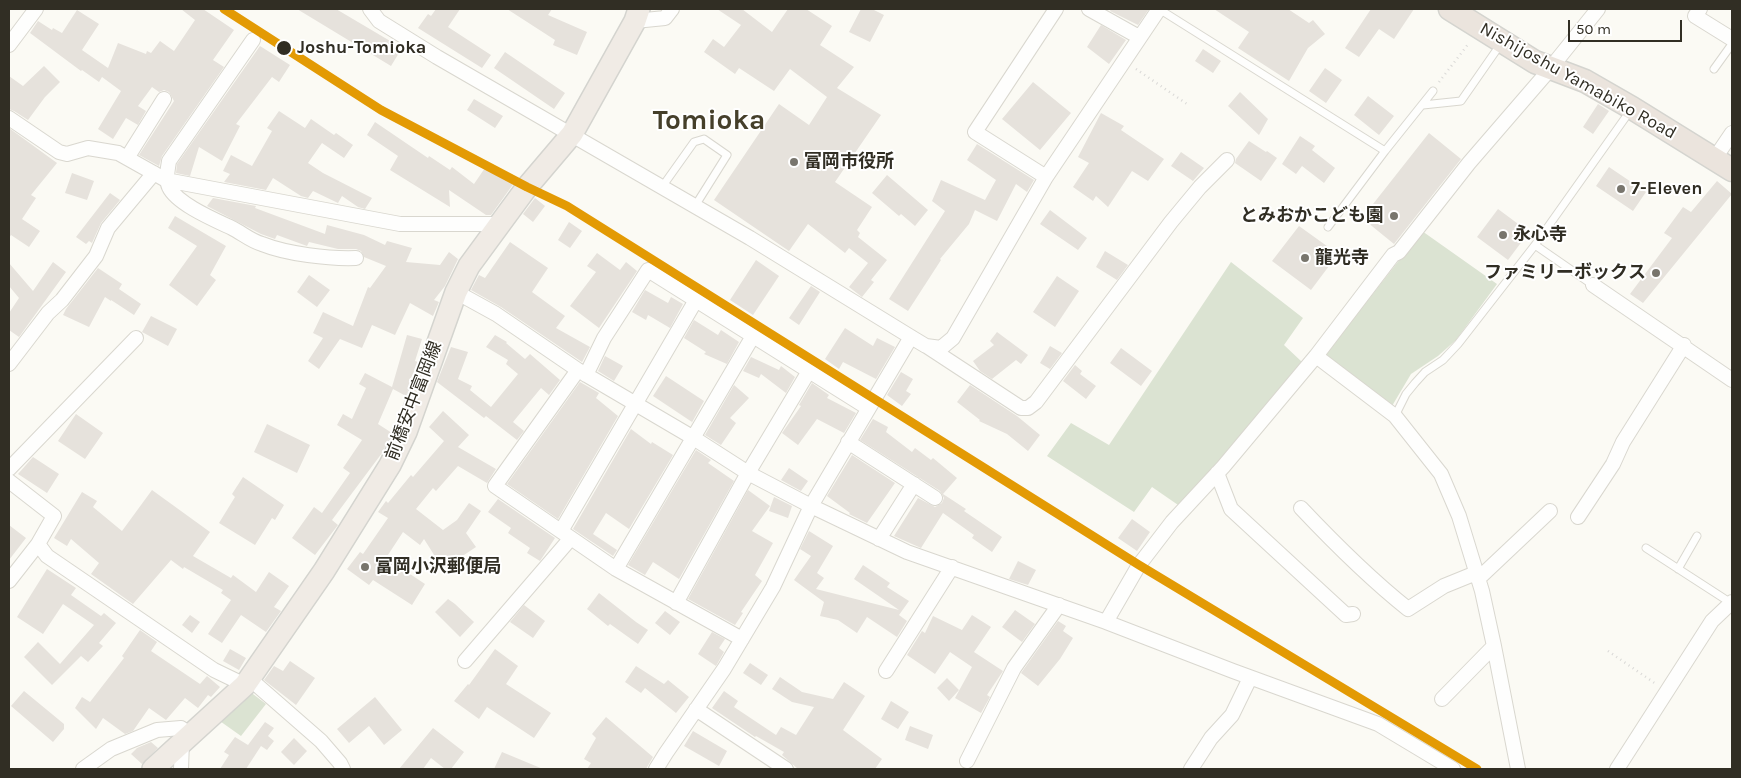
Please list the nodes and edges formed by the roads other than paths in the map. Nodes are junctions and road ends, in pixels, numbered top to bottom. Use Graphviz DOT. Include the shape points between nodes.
graph roads {
  1 [pos="36,9"];
  2 [pos="370,9"];
  3 [pos="672,9"];
  4 [pos="1056,9"];
  5 [pos="1089,9"];
  6 [pos="1159,9"];
  7 [pos="1450,9"];
  8 [pos="1598,9"];
  9 [pos="1700,9"];
  10 [pos="637,15"];
  11 [pos="1139,37"];
  12 [pos="253,40"];
  13 [pos="1732,40"];
  14 [pos="1502,41"];
  15 [pos="1732,44"];
  16 [pos="9,45"];
  17 [pos="1551,67"];
  18 [pos="1714,69"];
  19 [pos="1433,91"];
  20 [pos="164,99"];
  21 [pos="1423,105"];
  22 [pos="1632,108"];
  23 [pos="9,118"];
  24 [pos="1732,133"];
  25 [pos="572,134"];
  26 [pos="1385,151"];
  27 [pos="127,158"];
  28 [pos="1227,160"];
  29 [pos="1723,164"];
  30 [pos="154,173"];
  31 [pos="1046,177"];
  32 [pos="166,180"];
  33 [pos="662,187"];
  34 [pos="695,206"];
  35 [pos="500,224"];
  36 [pos="1328,227"];
  37 [pos="1535,245"];
  38 [pos="356,258"];
  39 [pos="1592,285"];
  40 [pos="456,292"];
  41 [pos="696,300"];
  42 [pos="753,336"];
  43 [pos="911,337"];
  44 [pos="136,338"];
  45 [pos="1684,345"];
  46 [pos="926,346"];
  47 [pos="1316,356"];
  48 [pos="9,364"];
  49 [pos="809,371"];
  50 [pos="582,372"];
  51 [pos="1732,380"];
  52 [pos="636,404"];
  53 [pos="868,408"];
  54 [pos="1394,416"];
  55 [pos="692,437"];
  56 [pos="848,442"];
  57 [pos="9,469"];
  58 [pos="748,473"];
  59 [pos="1217,473"];
  60 [pos="9,481"];
  61 [pos="914,484"];
  62 [pos="935,498"];
  63 [pos="810,506"];
  64 [pos="1301,508"];
  65 [pos="1550,511"];
  66 [pos="1578,517"];
  67 [pos="566,535"];
  68 [pos="1697,536"];
  69 [pos="879,539"];
  70 [pos="38,544"];
  71 [pos="1646,548"];
  72 [pos="952,567"];
  73 [pos="616,569"];
  74 [pos="1678,569"];
  75 [pos="1477,576"];
  76 [pos="9,581"];
  77 [pos="676,603"];
  78 [pos="1732,603"];
  79 [pos="1059,604"];
  80 [pos="1353,614"];
  81 [pos="1106,622"];
  82 [pos="742,639"];
  83 [pos="1494,646"];
  84 [pos="464,661"];
  85 [pos="886,671"];
  86 [pos="1250,678"];
  87 [pos="247,682"];
  88 [pos="1442,699"];
  89 [pos="696,709"];
  90 [pos="186,738"];
  91 [pos="967,761"];
  92 [pos="83,769"];
  93 [pos="153,769"];
  94 [pos="181,769"];
  95 [pos="342,769"];
  96 [pos="656,769"];
  97 [pos="786,769"];
  98 [pos="1191,769"];
  99 [pos="1454,769"];
  100 [pos="1518,769"];
  101 [pos="1617,769"];
  1 -- 16 [label="street"];
  2 -- 25 [label="street" via="379,21 437,57"];
  3 -- 10 [label="street" via="665,18"];
  4 -- 31 [label="street" via="975,132"];
  5 -- 11 [label="street"];
  6 -- 11 [label="street"];
  6 -- 26 [label="lane"];
  7 -- 14 [label="highway, Nishijoshu Yamabiko Road"];
  8 -- 17 [label="street"];
  9 -- 13 [label="street" via="1695,16"];
  10 -- 25 [label="main road, 前橋安中富岡線"];
  11 -- 31 [label="street"];
  12 -- 32 [label="street" via="169,161"];
  14 -- 17 [label="highway, Nishijoshu Yamabiko Road" via="1536,62"];
  14 -- 21 [label="lane" via="1462,101"];
  15 -- 18 [label="lane"];
  17 -- 22 [label="highway, Nishijoshu Yamabiko Road" via="1585,81"];
  17 -- 47 [label="street" via="1393,255"];
  19 -- 21 [label="lane"];
  20 -- 27 [label="street"];
  21 -- 26 [label="lane"];
  22 -- 29 [label="highway, Nishijoshu Yamabiko Road"];
  22 -- 37 [label="lane"];
  23 -- 27 [label="street" via="59,152 67,154 88,148 118,152"];
  24 -- 29 [label="street"];
  25 -- 33 [label="street"];
  25 -- 35 [label="main road, 前橋安中富岡線"];
  26 -- 36 [label="lane"];
  27 -- 30 [label="street"];
  28 -- 46 [label="street" via="1171,222 1036,402 1028,408 1021,408"];
  30 -- 32 [label="street"];
  30 -- 48 [label="street" via="108,228 96,256"];
  31 -- 46 [label="street" via="953,338 941,348"];
  32 -- 35 [label="street" via="400,224"];
  32 -- 38 [label="street" via="170,189 202,214 261,244 331,257"];
  33 -- 34 [label="street"];
  33 -- 34 [label="lane" via="694,142 704,139 727,155"];
  34 -- 43 [label="street"];
  35 -- 40 [label="main road, 前橋安中富岡線" via="469,266"];
  37 -- 39 [label="lane"];
  37 -- 54 [label="lane" via="1458,344 1415,383"];
  39 -- 45 [label="street"];
  40 -- 50 [label="street" via="496,314"];
  40 -- 87 [label="main road, 前橋安中富岡線" via="406,432 390,465 324,571"];
  41 -- 42 [label="street"];
  41 -- 50 [label="street" via="648,270"];
  41 -- 52 [label="street"];
  42 -- 49 [label="street"];
  42 -- 55 [label="street"];
  43 -- 46 [label="street"];
  43 -- 53 [label="street"];
  44 -- 57 [label="street"];
  45 -- 51 [label="street"];
  45 -- 66 [label="street" via="1623,442 1614,464"];
  47 -- 54 [label="street"];
  47 -- 59 [label="street"];
  49 -- 53 [label="street"];
  49 -- 58 [label="street"];
  50 -- 52 [label="street"];
  50 -- 67 [label="street" via="495,486"];
  52 -- 55 [label="street"];
  52 -- 67 [label="street"];
  53 -- 56 [label="street"];
  54 -- 75 [label="street" via="1441,474 1459,516"];
  55 -- 58 [label="street"];
  55 -- 73 [label="street"];
  56 -- 61 [label="street"];
  56 -- 63 [label="street"];
  58 -- 63 [label="street"];
  58 -- 77 [label="street"];
  59 -- 80 [label="street" via="1231,509 1346,615"];
  59 -- 81 [label="street" via="1172,522 1139,565"];
  60 -- 70 [label="street" via="54,516"];
  61 -- 62 [label="street"];
  61 -- 69 [label="street"];
  63 -- 69 [label="street"];
  63 -- 82 [label="street" via="773,587"];
  64 -- 75 [label="street" via="1408,610 1444,586"];
  65 -- 75 [label="street"];
  67 -- 73 [label="street"];
  67 -- 84 [label="street"];
  68 -- 74 [label="lane"];
  69 -- 72 [label="street"];
  70 -- 76 [label="street"];
  70 -- 87 [label="street" via="47,556 214,670"];
  71 -- 74 [label="lane"];
  72 -- 79 [label="street"];
  72 -- 85 [label="street"];
  73 -- 77 [label="street"];
  74 -- 78 [label="lane"];
  75 -- 83 [label="street"];
  77 -- 82 [label="street"];
  78 -- 101 [label="street" via="1712,621"];
  79 -- 81 [label="street"];
  79 -- 91 [label="street" via="1014,668"];
  81 -- 86 [label="street"];
  82 -- 89 [label="street"];
  83 -- 88 [label="street"];
  83 -- 100 [label="street"];
  86 -- 98 [label="street" via="1232,715 1211,738"];
  86 -- 99 [label="street" via="1378,724"];
  87 -- 90 [label="main road, 前橋安中富岡線"];
  87 -- 95 [label="street" via="321,741"];
  89 -- 96 [label="street"];
  89 -- 97 [label="street"];
  90 -- 92 [label="street" via="181,728 157,730 111,750"];
  90 -- 93 [label="main road, 前橋安中富岡線"];
  90 -- 94 [label="street"];
}
